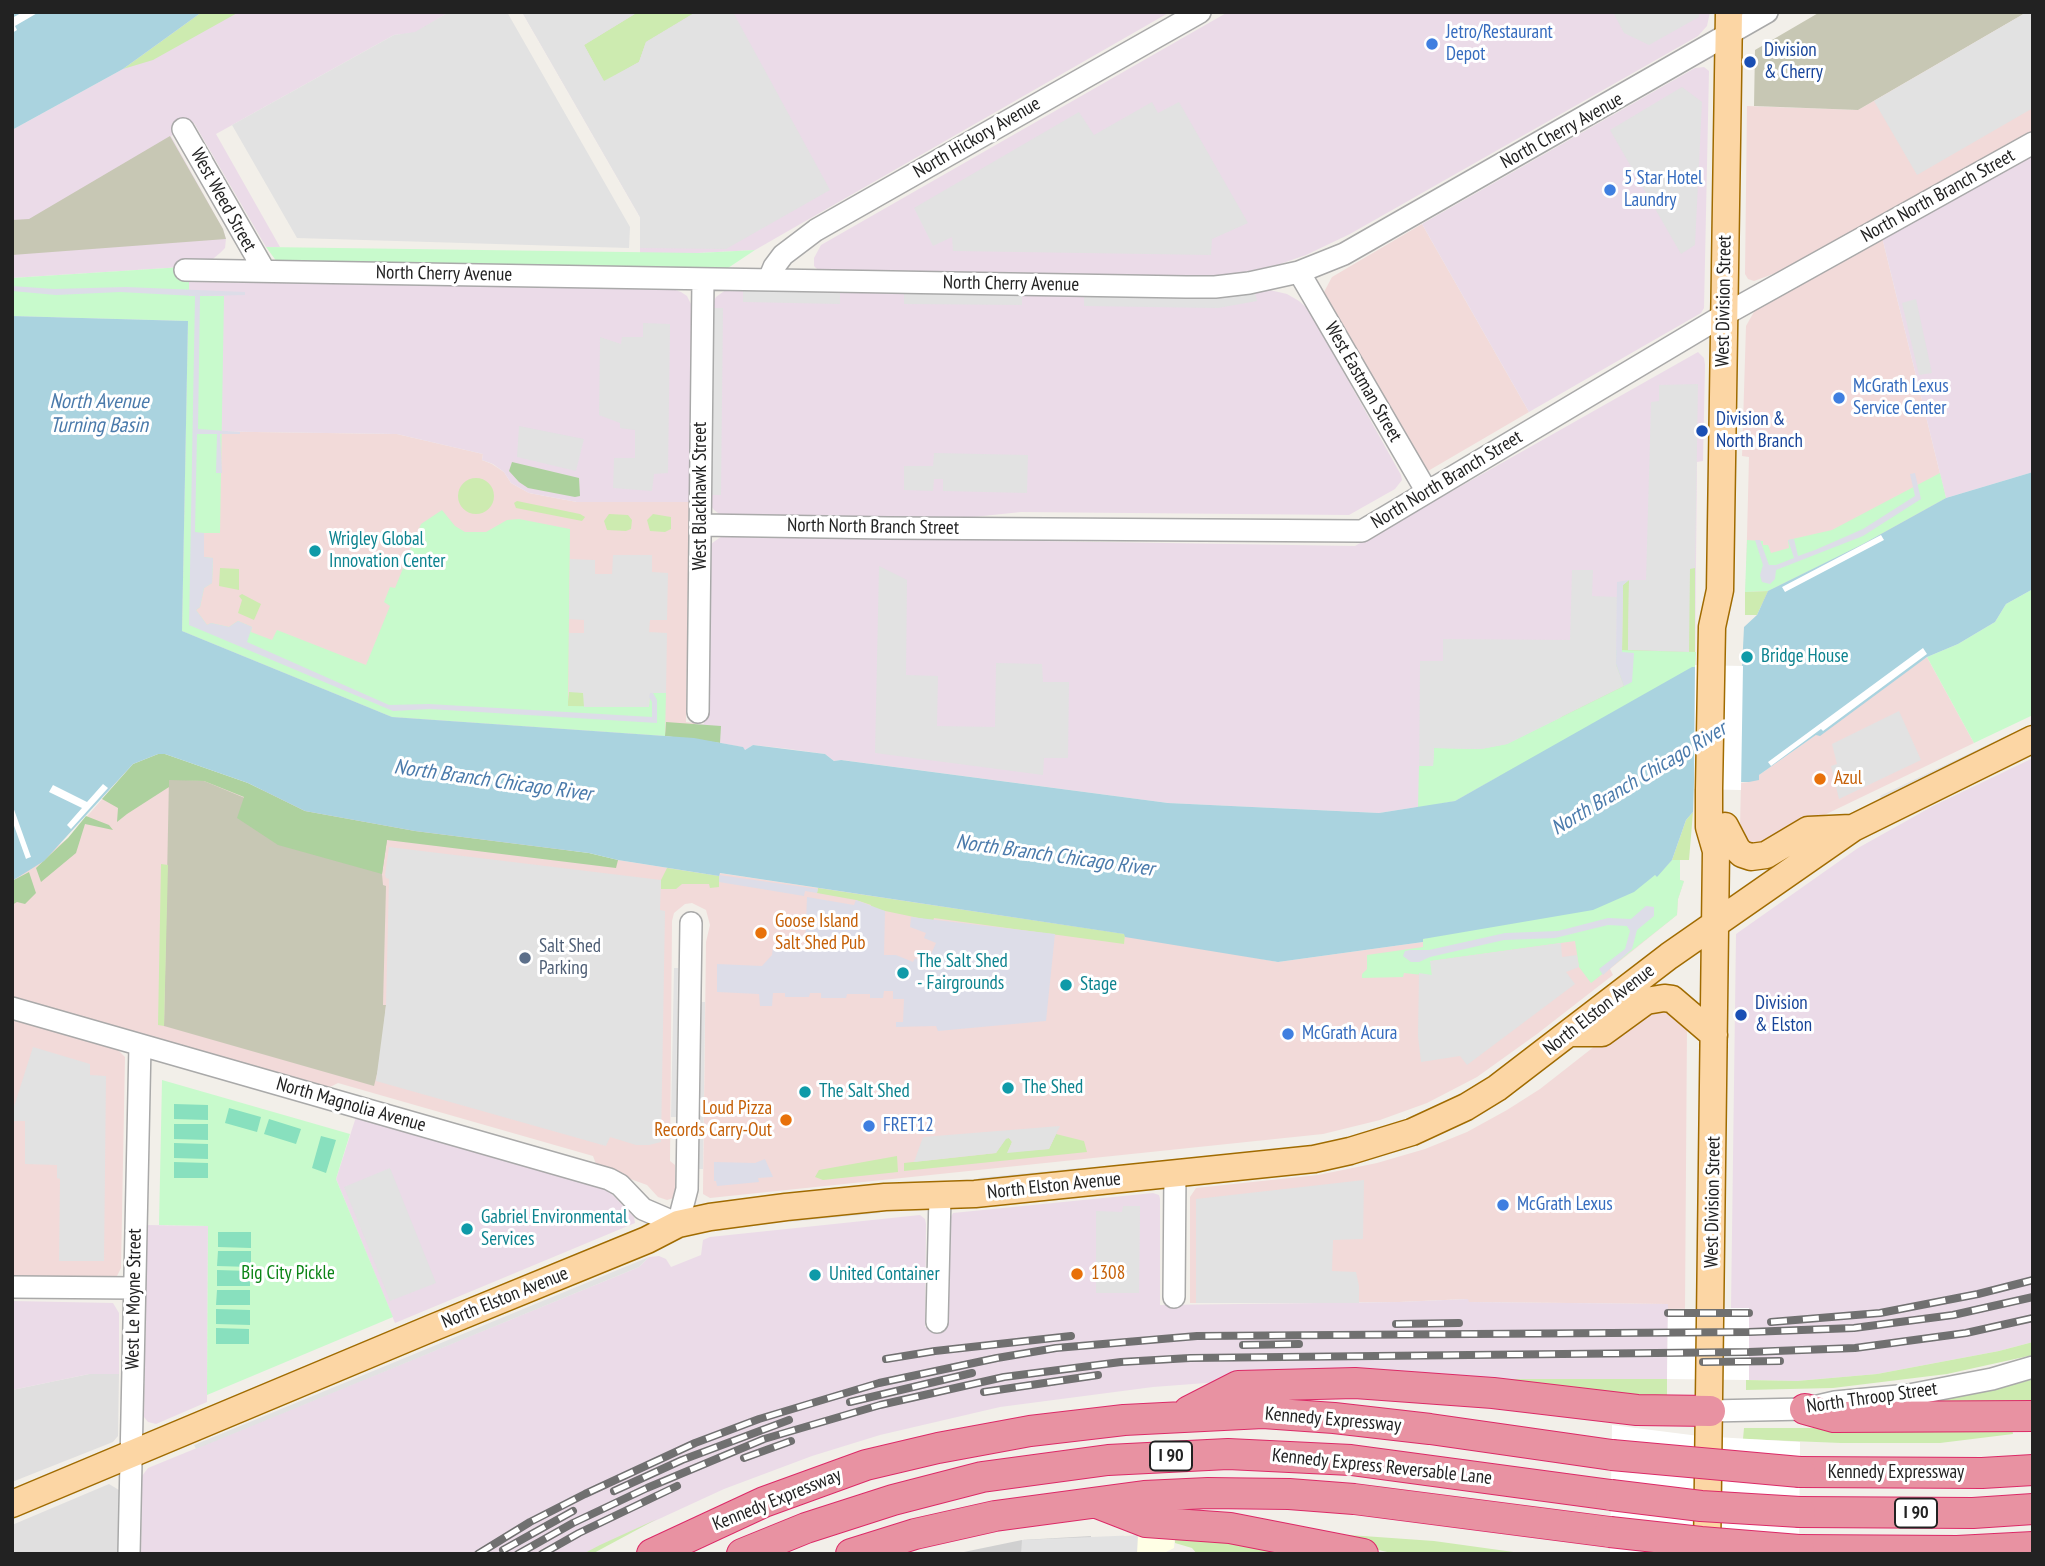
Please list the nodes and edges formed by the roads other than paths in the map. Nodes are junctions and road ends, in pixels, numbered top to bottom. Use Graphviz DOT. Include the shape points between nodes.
graph roads {
  1 [pos="1199,12"];
  2 [pos="1767,12"];
  3 [pos="1729,23"];
  4 [pos="183,129"];
  5 [pos="2033,143"];
  6 [pos="186,270"];
  7 [pos="264,270"];
  8 [pos="1299,272"];
  9 [pos="703,279"];
  10 [pos="769,279"];
  11 [pos="1724,315"];
  12 [pos="1427,492"];
  13 [pos="701,525"];
  14 [pos="698,712"];
  15 [pos="2033,739"];
  16 [pos="1853,828"];
  17 [pos="1721,839"];
  18 [pos="1715,922"];
  19 [pos="691,923"];
  20 [pos="12,1008"];
  21 [pos="1569,1034"];
  22 [pos="1714,1035"];
  23 [pos="140,1045"];
  24 [pos="1175,1173"];
  25 [pos="940,1196"];
  26 [pos="678,1224"];
  27 [pos="12,1287"];
  28 [pos="134,1288"];
  29 [pos="1174,1297"];
  30 [pos="937,1322"];
  31 [pos="2033,1367"];
  32 [pos="1805,1409"];
  33 [pos="1710,1411"];
  34 [pos="1179,1416"];
  35 [pos="2033,1416"];
  36 [pos="131,1456"];
  37 [pos="2033,1470"];
  38 [pos="1094,1502"];
  39 [pos="12,1504"];
  40 [pos="2033,1509"];
  41 [pos="2033,1548"];
  42 [pos="129,1554"];
  43 [pos="652,1554"];
  44 [pos="742,1554"];
  45 [pos="851,1554"];
  46 [pos="1363,1554"];
  47 [pos="1707,1554"];
  1 -- 10 [label="street, North Hickory Avenue" via="816,230 783,255"];
  2 -- 3 [label="street, North Cherry Avenue"];
  3 -- 8 [label="street, North Cherry Avenue" via="1618,99 1356,247"];
  3 -- 11 [label="main road, West Division Street"];
  4 -- 7 [label="street, West Weed Street"];
  5 -- 11 [label="street, North North Branch Street"];
  6 -- 7 [label="street, North Cherry Avenue"];
  7 -- 9 [label="street, North Cherry Avenue"];
  8 -- 10 [label="street, North Cherry Avenue" via="1215,287"];
  8 -- 12 [label="street, West Eastman Street"];
  9 -- 10 [label="street, North Cherry Avenue"];
  9 -- 13 [label="street, West Blackhawk Street"];
  11 -- 12 [label="street, North North Branch Street"];
  11 -- 17 [label="main road, West Division Street" via="1720,590 1712,627 1720,665 1717,789 1709,827"];
  12 -- 13 [label="street, North North Branch Street" via="1362,531"];
  13 -- 14 [label="street, West Blackhawk Street"];
  15 -- 16 [label="main road, North Elston Avenue"];
  16 -- 17 [label="main road" via="1808,830 1766,855 1751,857"];
  16 -- 18 [label="main road, North Elston Avenue"];
  17 -- 18 [label="main road, West Division Street"];
  18 -- 21 [label="main road, North Elston Avenue"];
  18 -- 22 [label="main road, West Division Street"];
  19 -- 26 [label="street" via="687,1189"];
  20 -- 23 [label="street, North Magnolia Avenue"];
  21 -- 22 [label="main road" via="1602,1033 1646,1001 1664,998 1672,999"];
  21 -- 24 [label="main road, North Elston Avenue" via="1497,1088 1412,1132 1314,1159"];
  22 -- 33 [label="main road, West Division Street"];
  23 -- 26 [label="street, North Magnolia Avenue" via="609,1180 643,1209"];
  23 -- 28 [label="street, West Le Moyne Street"];
  24 -- 25 [label="main road, North Elston Avenue"];
  24 -- 29 [label="street"];
  25 -- 26 [label="main road, North Elston Avenue" via="786,1207"];
  25 -- 30 [label="street"];
  26 -- 36 [label="main road, North Elston Avenue"];
  27 -- 28 [label="street"];
  28 -- 36 [label="street, West Le Moyne Street"];
  31 -- 32 [label="street, North Throop Street" via="1909,1395"];
  32 -- 33 [label="street, North Throop Street"];
  32 -- 35 [label="highway" via="1834,1416"];
  33 -- 34 [label="highway" via="1636,1410 1356,1383 1238,1387"];
  33 -- 47 [label="main road, West Division Street"];
  34 -- 37 [label="highway, Kennedy Expressway / I 90, bridge" via="1263,1413 1334,1418 1612,1455 1800,1472"];
  34 -- 43 [label="highway, Kennedy Expressway / I 90" via="1030,1431 866,1465 764,1502"];
  36 -- 39 [label="main road, North Elston Avenue"];
  36 -- 42 [label="street, West Le Moyne Street"];
  38 -- 41 [label="highway, I 90, bridge" via="1182,1494 1289,1494 1799,1550"];
  38 -- 45 [label="highway, I 90" via="995,1516"];
  38 -- 46 [label="highway" via="1146,1522 1230,1528"];
  40 -- 44 [label="highway, Kennedy Express Reversable Lane / I 90, bridge" via="1800,1512 1701,1506 1351,1460 1228,1454 1108,1460 982,1477 893,1500"];
}
